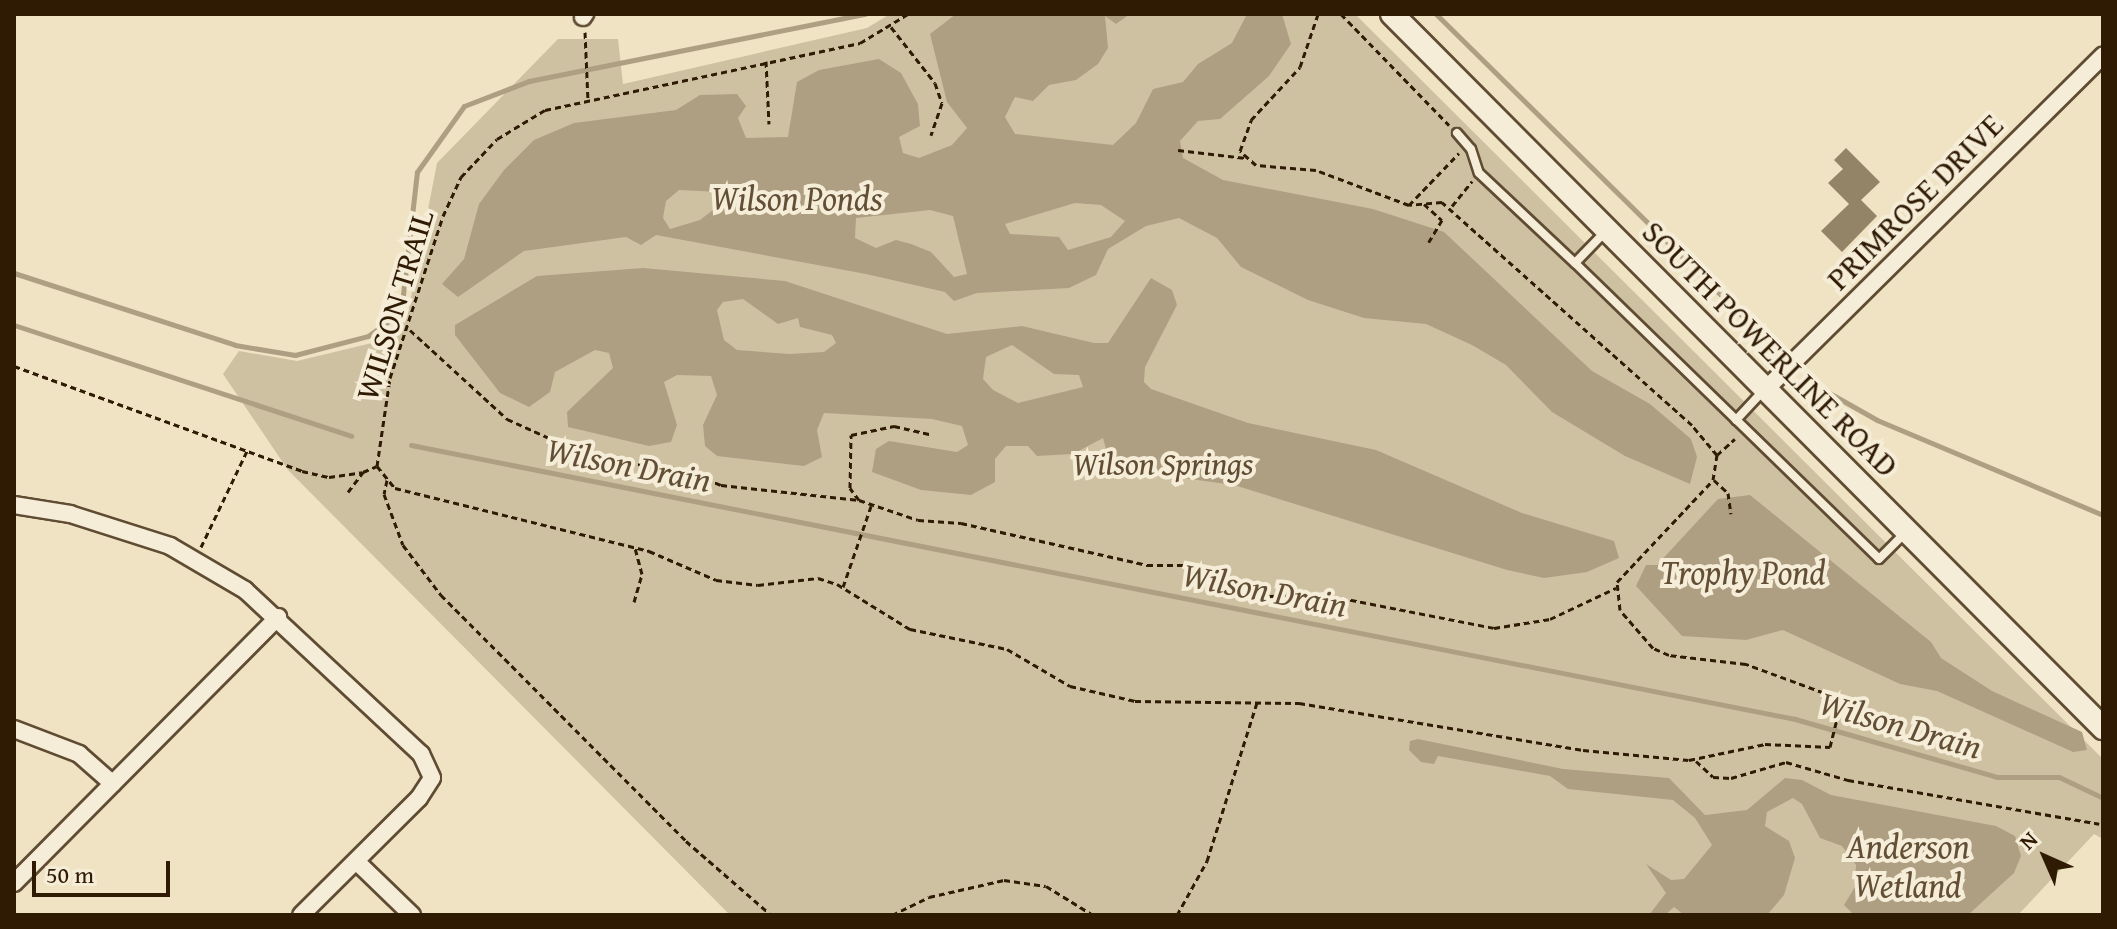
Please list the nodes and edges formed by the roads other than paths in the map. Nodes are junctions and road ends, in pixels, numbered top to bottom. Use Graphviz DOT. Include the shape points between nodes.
graph roads {
  1 [pos="1392,14"];
  2 [pos="2103,55"];
  3 [pos="1457,133"];
  4 [pos="1607,230"];
  5 [pos="1575,263"];
  6 [pos="1766,389"];
  7 [pos="1736,420"];
  8 [pos="14,505"];
  9 [pos="1906,531"];
  10 [pos="278,617"];
  11 [pos="2103,728"];
  12 [pos="14,729"];
  13 [pos="113,784"];
  14 [pos="356,861"];
  15 [pos="14,883"];
  16 [pos="301,915"];
  17 [pos="412,915"];
  1 -- 4 [label="street, SOUTH POWERLINE ROAD"];
  2 -- 6 [label="street, PRIMROSE DRIVE"];
  3 -- 5 [label="lane" via="1471,149 1479,173"];
  4 -- 5 [label="lane"];
  4 -- 6 [label="street, SOUTH POWERLINE ROAD"];
  5 -- 7 [label="lane"];
  6 -- 7 [label="lane"];
  6 -- 9 [label="street, SOUTH POWERLINE ROAD"];
  7 -- 9 [label="lane" via="1879,559"];
  8 -- 10 [label="street" via="70,514 194,560"];
  9 -- 11 [label="street, SOUTH POWERLINE ROAD"];
  10 -- 13 [label="street"];
  10 -- 14 [label="street" via="421,754 432,778"];
  12 -- 13 [label="street" via="79,754"];
  13 -- 15 [label="street"];
  14 -- 16 [label="street"];
  14 -- 17 [label="street"];
}
